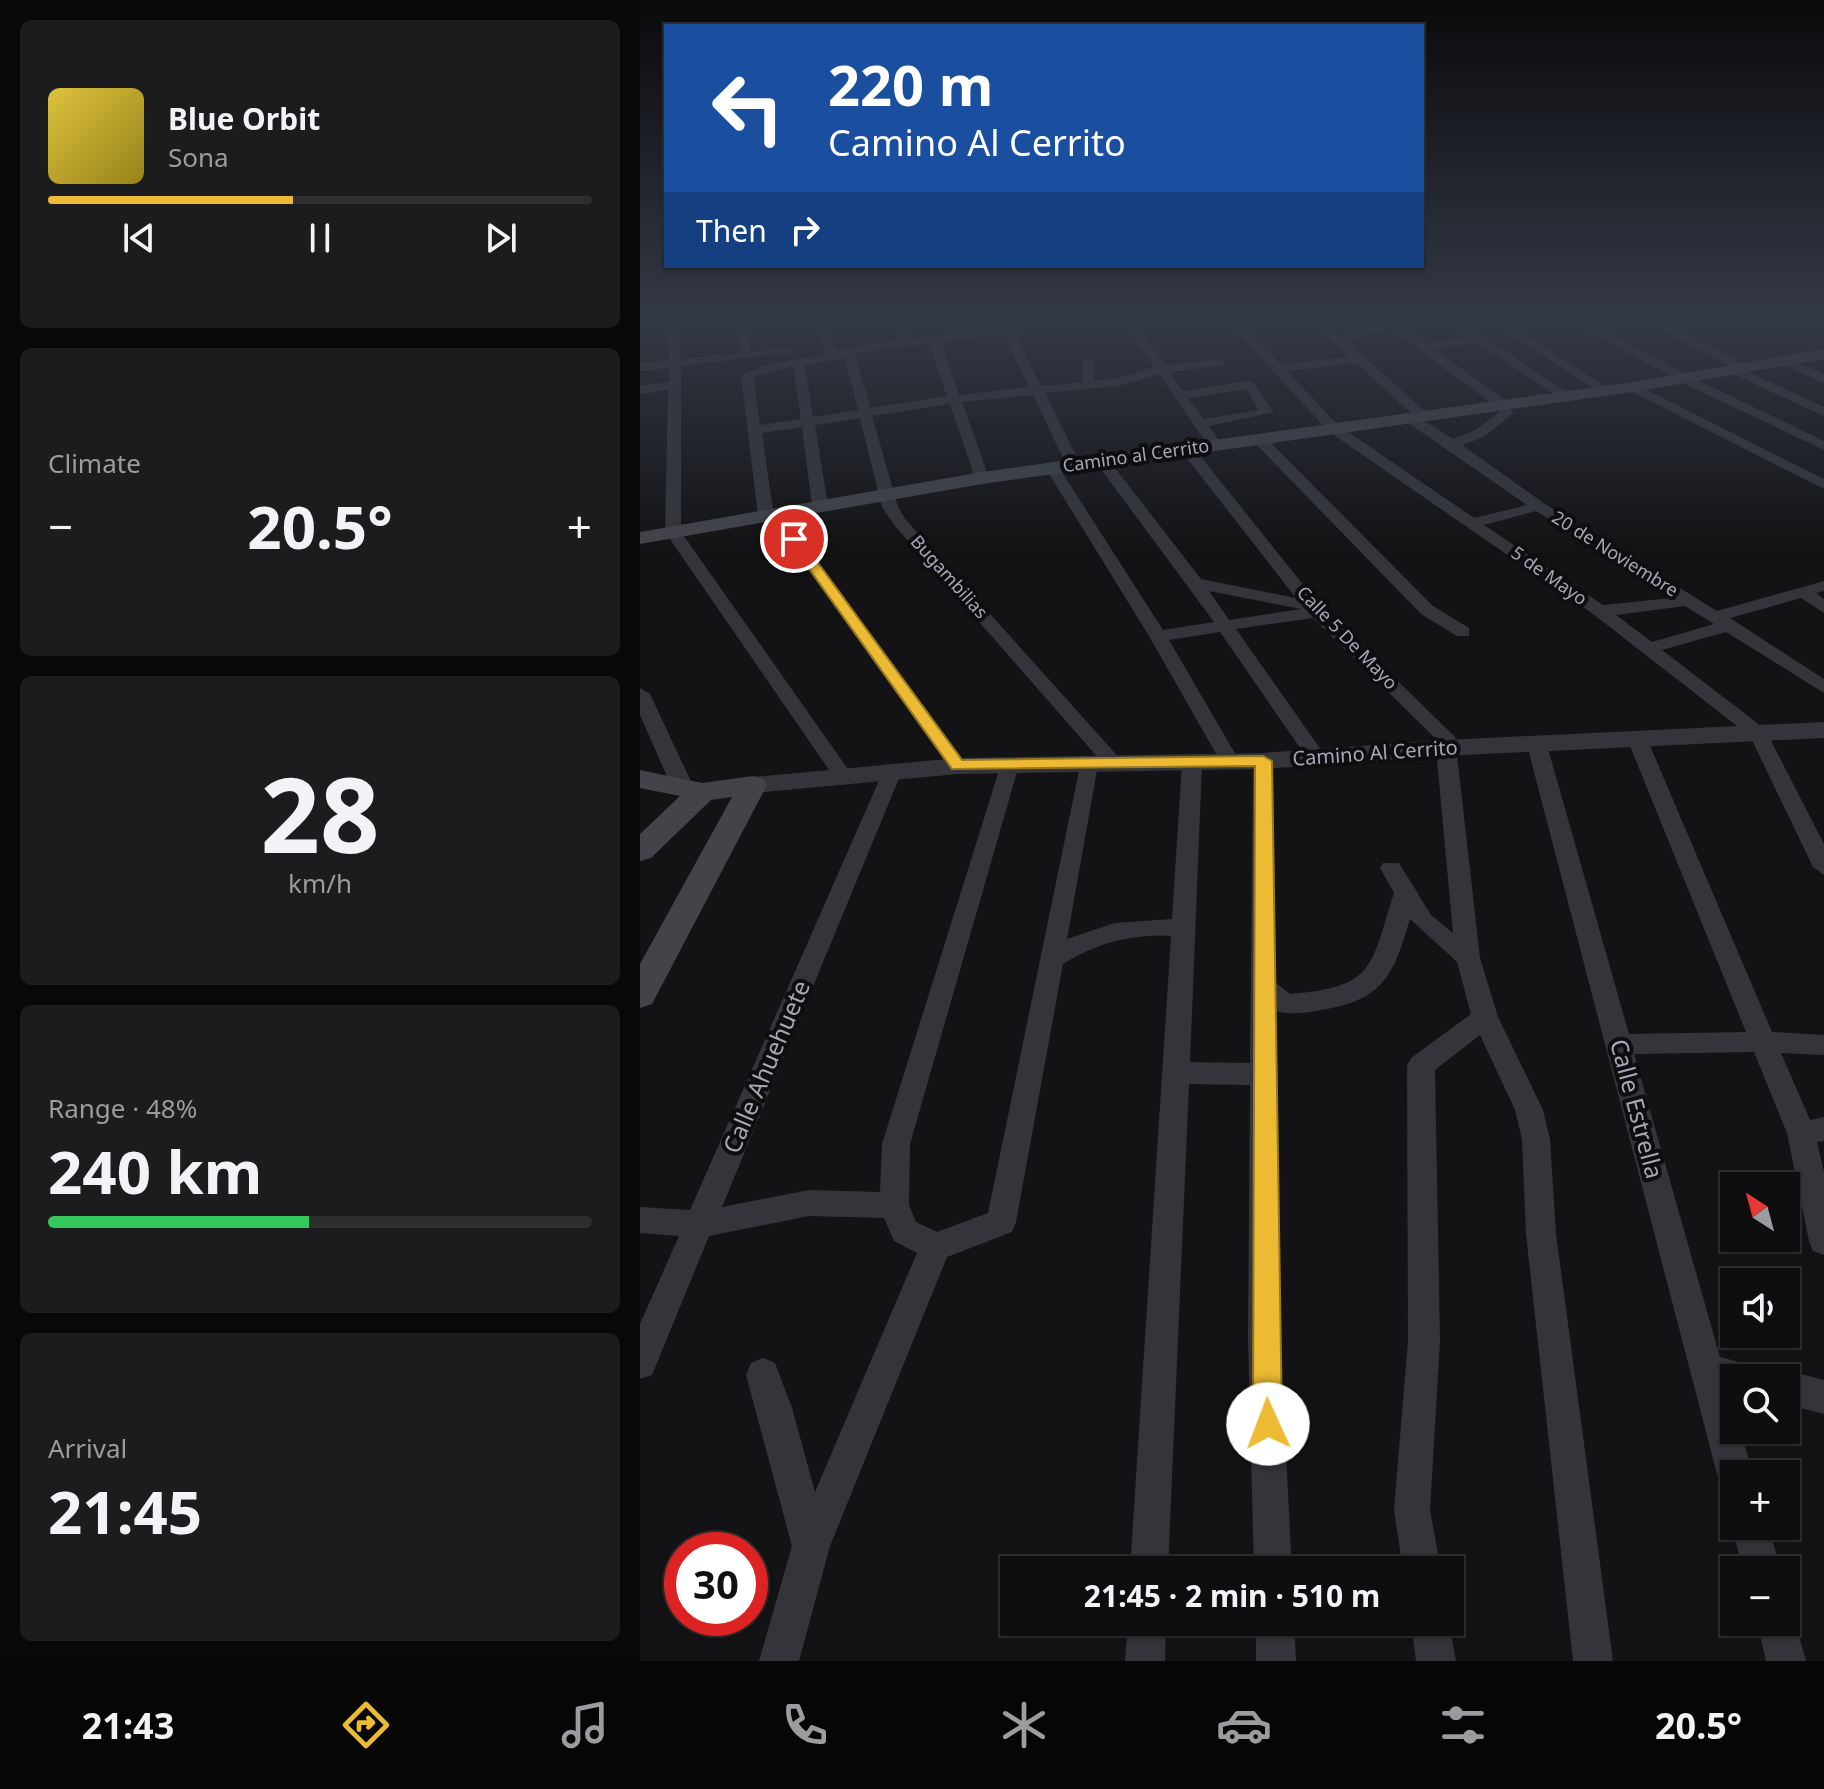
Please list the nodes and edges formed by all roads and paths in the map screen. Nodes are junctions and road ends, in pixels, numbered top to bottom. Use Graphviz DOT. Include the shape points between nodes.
graph roads {
  1 [pos="675,394"];
  2 [pos="750,394"];
  3 [pos="804,394"];
  4 [pos="860,394"];
  5 [pos="952,394"];
  6 [pos="1005,394"];
  7 [pos="1039,394"];
  8 [pos="1190,394"];
  9 [pos="1255,394"];
  10 [pos="1301,394"];
  11 [pos="1393,394"];
  12 [pos="1487,394"];
  13 [pos="1562,394"];
  14 [pos="1586,394"];
  15 [pos="1646,394"];
  16 [pos="1715,394"];
  17 [pos="1787,394"];
  18 [pos="1180,395"];
  19 [pos="1566,396"];
  20 [pos="954,399"];
  21 [pos="1503,405"];
  22 [pos="865,412"];
  23 [pos="1824,412"];
  24 [pos="1415,416"];
  25 [pos="809,422"];
  26 [pos="1200,424"];
  27 [pos="1333,428"];
  28 [pos="756,430"];
  29 [pos="1258,438"];
  30 [pos="1454,444"];
  31 [pos="1215,445"];
  32 [pos="1824,446"];
  33 [pos="1188,450"];
  34 [pos="1103,462"];
  35 [pos="1074,466"];
  36 [pos="1053,469"];
  37 [pos="982,478"];
  38 [pos="1824,485"];
  39 [pos="887,495"];
  40 [pos="820,505"];
  41 [pos="1539,506"];
  42 [pos="771,514"];
  43 [pos="1472,523"];
  44 [pos="673,532"];
  45 [pos="640,538"];
  46 [pos="1195,583"];
  47 [pos="1824,586"];
  48 [pos="1803,591"];
  49 [pos="1689,600"];
  50 [pos="1824,608"];
  51 [pos="1314,609"];
  52 [pos="1599,610"];
  53 [pos="1723,620"];
  54 [pos="1225,628"];
  55 [pos="1463,632"];
  56 [pos="1158,636"];
  57 [pos="1649,648"];
  58 [pos="1824,687"];
  59 [pos="640,694"];
  60 [pos="1824,730"];
  61 [pos="1758,733"];
  62 [pos="1638,741"];
  63 [pos="1537,745"];
  64 [pos="1444,748"];
  65 [pos="1316,757"];
  66 [pos="1263,761"];
  67 [pos="1230,762"];
  68 [pos="1192,763"];
  69 [pos="1009,765"];
  70 [pos="1088,765"];
  71 [pos="1115,765"];
  72 [pos="958,766"];
  73 [pos="892,771"];
  74 [pos="843,776"];
  75 [pos="640,779"];
  76 [pos="753,785"];
  77 [pos="692,790"];
  78 [pos="640,852"];
  79 [pos="1824,867"];
  80 [pos="1391,868"];
  81 [pos="1406,893"];
  82 [pos="1183,928"];
  83 [pos="1468,958"];
  84 [pos="1050,960"];
  85 [pos="1264,987"];
  86 [pos="640,995"];
  87 [pos="1485,1017"];
  88 [pos="1761,1042"];
  89 [pos="1619,1044"];
  90 [pos="1824,1045"];
  91 [pos="1175,1073"];
  92 [pos="1264,1074"];
  93 [pos="1812,1131"];
  94 [pos="894,1205"];
  95 [pos="640,1220"];
  96 [pos="701,1224"];
  97 [pos="1824,1241"];
  98 [pos="935,1247"];
  99 [pos="640,1363"];
  100 [pos="1707,1371"];
  101 [pos="1720,1374"];
  102 [pos="763,1375"];
  103 [pos="1800,1391"];
  104 [pos="1824,1397"];
  105 [pos="1731,1460"];
  106 [pos="811,1546"];
  107 [pos="1150,1556"];
  108 [pos="1272,1556"];
  109 [pos="1420,1556"];
  110 [pos="1146,1636"];
  111 [pos="1275,1636"];
  112 [pos="1432,1636"];
  113 [pos="1780,1636"];
  114 [pos="779,1661"];
  115 [pos="1145,1661"];
  116 [pos="1276,1661"];
  117 [pos="1436,1661"];
  118 [pos="1593,1661"];
  119 [pos="1786,1661"];
  1 -- 44 [label="street"];
  2 -- 28 [label="street"];
  3 -- 25 [label="street"];
  4 -- 22 [label="street, Bugambilias"];
  5 -- 20 [label="street"];
  6 -- 20 [label="street"];
  7 -- 35 [label="street"];
  8 -- 18 [label="street"];
  9 -- 26 [label="street" via="1267,412"];
  10 -- 27 [label="street, 5 de Mayo"];
  11 -- 24 [label="street, 20 de Noviembre"];
  12 -- 21 [label="street"];
  13 -- 19 [label="street"];
  14 -- 19 [label="main road, Camino al Cerrito"];
  15 -- 38 [label="street"];
  16 -- 32 [label="street"];
  17 -- 23 [label="street"];
  18 -- 26 [label="street"];
  19 -- 21 [label="main road, Camino al Cerrito"];
  20 -- 22 [label="street"];
  20 -- 37 [label="street"];
  21 -- 24 [label="main road, Camino al Cerrito"];
  21 -- 30 [label="street" via="1506,413 1498,422"];
  22 -- 25 [label="street"];
  22 -- 39 [label="street, Bugambilias"];
  24 -- 27 [label="main road, Camino al Cerrito"];
  24 -- 30 [label="street, 20 de Noviembre"];
  25 -- 28 [label="street"];
  25 -- 40 [label="street"];
  26 -- 31 [label="street"];
  27 -- 29 [label="main road, Camino al Cerrito"];
  27 -- 43 [label="street, 5 de Mayo"];
  28 -- 42 [label="street"];
  29 -- 31 [label="main road, Camino al Cerrito"];
  29 -- 55 [label="street" via="1427,610"];
  30 -- 41 [label="street, 20 de Noviembre"];
  31 -- 33 [label="main road, Camino al Cerrito"];
  33 -- 34 [label="main road, Camino al Cerrito"];
  33 -- 51 [label="street, Calle 5 De Mayo"];
  34 -- 35 [label="main road, Camino al Cerrito"];
  34 -- 46 [label="street"];
  35 -- 36 [label="main road, Camino al Cerrito"];
  36 -- 37 [label="main road, Camino al Cerrito"];
  36 -- 56 [label="street"];
  37 -- 39 [label="main road, Camino al Cerrito"];
  39 -- 40 [label="main road, Camino al Cerrito"];
  39 -- 71 [label="street, Bugambilias" via="900,523"];
  40 -- 42 [label="main road, Camino al Cerrito"];
  41 -- 43 [label="street"];
  41 -- 49 [label="street, 20 de Noviembre"];
  42 -- 44 [label="main road, Camino al Cerrito"];
  42 -- 72 [label="street"];
  43 -- 52 [label="street, 5 de Mayo"];
  44 -- 45 [label="main road, Camino al Cerrito"];
  44 -- 74 [label="street"];
  46 -- 51 [label="street"];
  46 -- 54 [label="street"];
  47 -- 48 [label="street"];
  48 -- 50 [label="street"];
  48 -- 53 [label="street"];
  49 -- 52 [label="street"];
  49 -- 53 [label="street, 20 de Noviembre"];
  51 -- 54 [label="street"];
  51 -- 64 [label="street, Calle 5 De Mayo" via="1445,737"];
  52 -- 57 [label="street, 5 de Mayo"];
  53 -- 57 [label="street" via="1712,632"];
  53 -- 58 [label="street, 20 de Noviembre"];
  54 -- 56 [label="street"];
  54 -- 65 [label="street"];
  56 -- 67 [label="street"];
  57 -- 61 [label="street, 5 de Mayo"];
  59 -- 77 [label="street"];
  60 -- 61 [label="street, Camino Al Cerrito"];
  61 -- 62 [label="street, Camino Al Cerrito"];
  61 -- 79 [label="street"];
  62 -- 63 [label="street, Camino Al Cerrito"];
  62 -- 88 [label="street"];
  63 -- 64 [label="street, Camino Al Cerrito"];
  63 -- 89 [label="street, Calle Estrella"];
  64 -- 65 [label="street, Camino Al Cerrito"];
  64 -- 83 [label="street"];
  65 -- 66 [label="street, Camino Al Cerrito"];
  66 -- 67 [label="street, Camino Al Cerrito"];
  66 -- 85 [label="street"];
  67 -- 68 [label="street, Camino Al Cerrito"];
  68 -- 71 [label="street, Camino Al Cerrito"];
  68 -- 82 [label="street"];
  69 -- 70 [label="street, Camino Al Cerrito"];
  69 -- 72 [label="street, Camino Al Cerrito"];
  69 -- 94 [label="street" via="896,1144"];
  70 -- 71 [label="street, Camino Al Cerrito"];
  70 -- 84 [label="street"];
  72 -- 73 [label="street, Camino Al Cerrito"];
  73 -- 74 [label="street, Camino Al Cerrito"];
  73 -- 96 [label="street, Calle Ahuehuete"];
  74 -- 76 [label="street, Camino Al Cerrito"];
  75 -- 77 [label="main road, Camino Al Cerrito"];
  76 -- 77 [label="main road, Camino Al Cerrito"];
  76 -- 86 [label="main road"];
  77 -- 78 [label="main road"];
  80 -- 81 [label="street"];
  81 -- 83 [label="street" via="1433,932"];
  81 -- 85 [label="street" via="1378,978 1361,992 1336,1001 1285,1004"];
  82 -- 84 [label="street" via="1113,930 1080,941"];
  82 -- 91 [label="street"];
  83 -- 87 [label="street"];
  84 -- 98 [label="street" via="1001,1222"];
  85 -- 92 [label="street"];
  87 -- 109 [label="street" via="1421,1066 1424,1341 1412,1510"];
  87 -- 118 [label="street" via="1529,1110 1536,1139 1541,1234"];
  88 -- 89 [label="street"];
  88 -- 90 [label="street"];
  88 -- 93 [label="street"];
  89 -- 100 [label="street, Calle Estrella"];
  91 -- 92 [label="street"];
  91 -- 107 [label="street"];
  92 -- 108 [label="street" via="1264,1337"];
  93 -- 97 [label="street"];
  94 -- 96 [label="street" via="809,1203"];
  94 -- 98 [label="street" via="905,1231"];
  95 -- 96 [label="street"];
  96 -- 99 [label="street, Calle Ahuehuete"];
  98 -- 106 [label="street"];
  100 -- 101 [label="street"];
  100 -- 105 [label="street, Calle Estrella"];
  102 -- 106 [label="street"];
  103 -- 104 [label="street"];
  106 -- 114 [label="street"];
  110 -- 115 [label="street"];
  111 -- 116 [label="street"];
  112 -- 117 [label="street"];
  113 -- 119 [label="street"];
}
